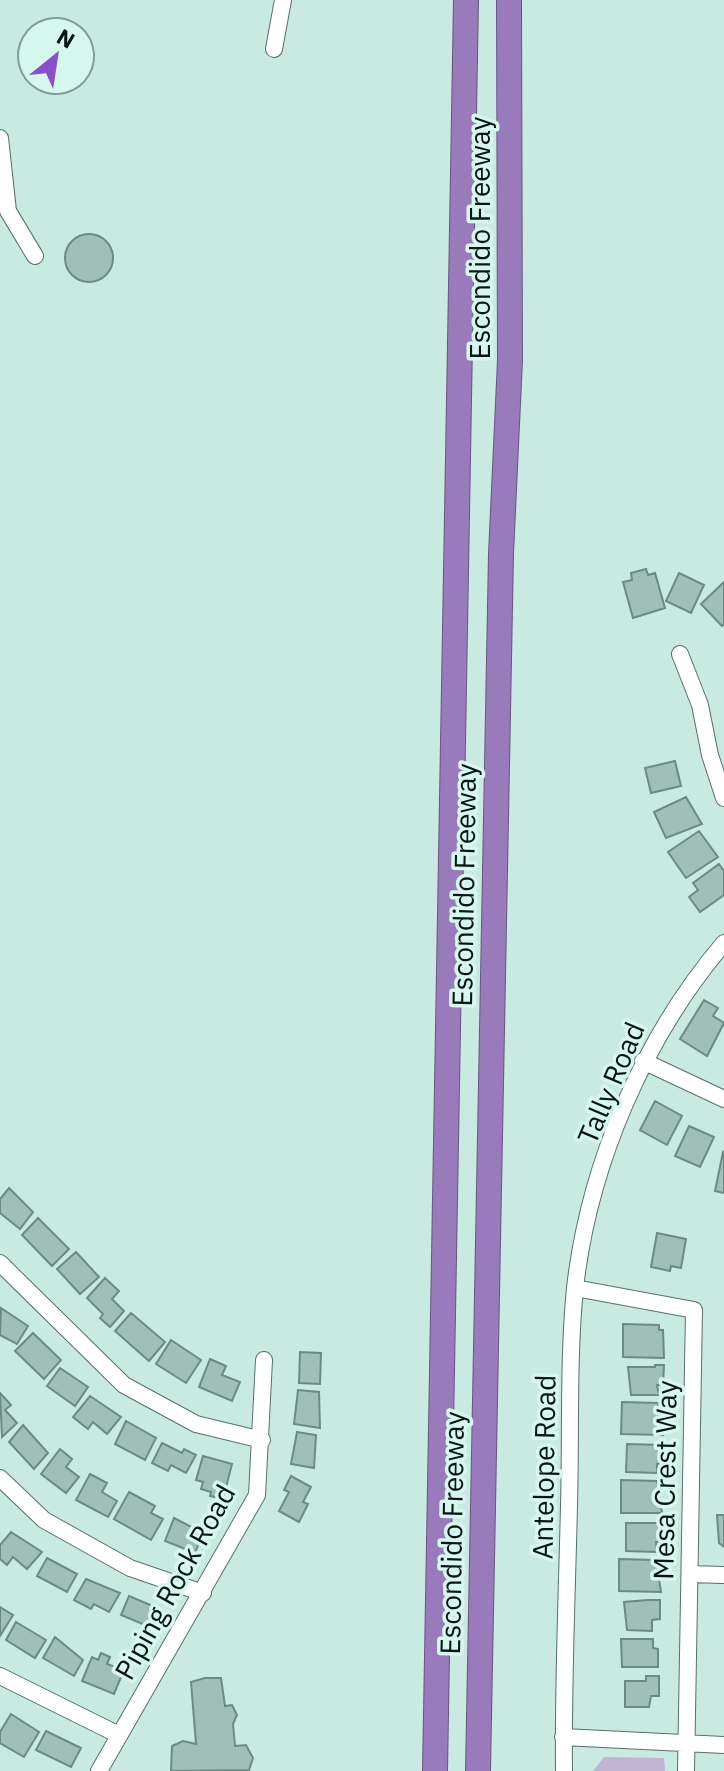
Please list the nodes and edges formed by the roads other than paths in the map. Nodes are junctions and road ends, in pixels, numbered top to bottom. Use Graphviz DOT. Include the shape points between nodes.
graph roads {
  1 [pos="283,0"];
  2 [pos="466,0"];
  3 [pos="509,0"];
  4 [pos="274,49"];
  5 [pos="0,138"];
  6 [pos="35,256"];
  7 [pos="680,654"];
  8 [pos="724,798"];
  9 [pos="724,943"];
  10 [pos="643,1061"];
  11 [pos="724,1099"];
  12 [pos="603,1167"];
  13 [pos="0,1263"];
  14 [pos="575,1288"];
  15 [pos="264,1360"];
  16 [pos="262,1440"];
  17 [pos="0,1478"];
  18 [pos="690,1574"];
  19 [pos="724,1575"];
  20 [pos="203,1593"];
  21 [pos="0,1676"];
  22 [pos="119,1735"];
  23 [pos="563,1737"];
  24 [pos="686,1743"];
  25 [pos="724,1745"];
  26 [pos="99,1771"];
  27 [pos="435,1771"];
  28 [pos="478,1771"];
  29 [pos="564,1771"];
  30 [pos="686,1771"];
  1 -- 4 [label="street"];
  2 -- 27 [label="highway, Escondido Freeway"];
  3 -- 28 [label="highway, Escondido Freeway" via="510,360 501,570"];
  5 -- 6 [label="street" via="8,211"];
  7 -- 8 [label="street" via="700,705"];
  9 -- 10 [label="street, Tally Road" via="689,985"];
  10 -- 11 [label="street"];
  10 -- 12 [label="street, Tally Road"];
  12 -- 14 [label="street, Antelope Road"];
  13 -- 16 [label="street" via="124,1385 196,1424"];
  14 -- 18 [label="street, Mesa Crest Way" via="694,1310"];
  14 -- 23 [label="street, Antelope Road"];
  15 -- 16 [label="street, Piping Rock Road"];
  16 -- 20 [label="street, Piping Rock Road" via="257,1495"];
  17 -- 20 [label="street" via="44,1520 68,1534 130,1568"];
  18 -- 19 [label="street"];
  18 -- 24 [label="street, Mesa Crest Way"];
  20 -- 22 [label="street, Piping Rock Road"];
  21 -- 22 [label="street"];
  22 -- 26 [label="street, Piping Rock Road"];
  23 -- 24 [label="street"];
  23 -- 29 [label="street, Antelope Road"];
  24 -- 25 [label="street"];
  24 -- 30 [label="street, Mesa Crest Way"];
}
